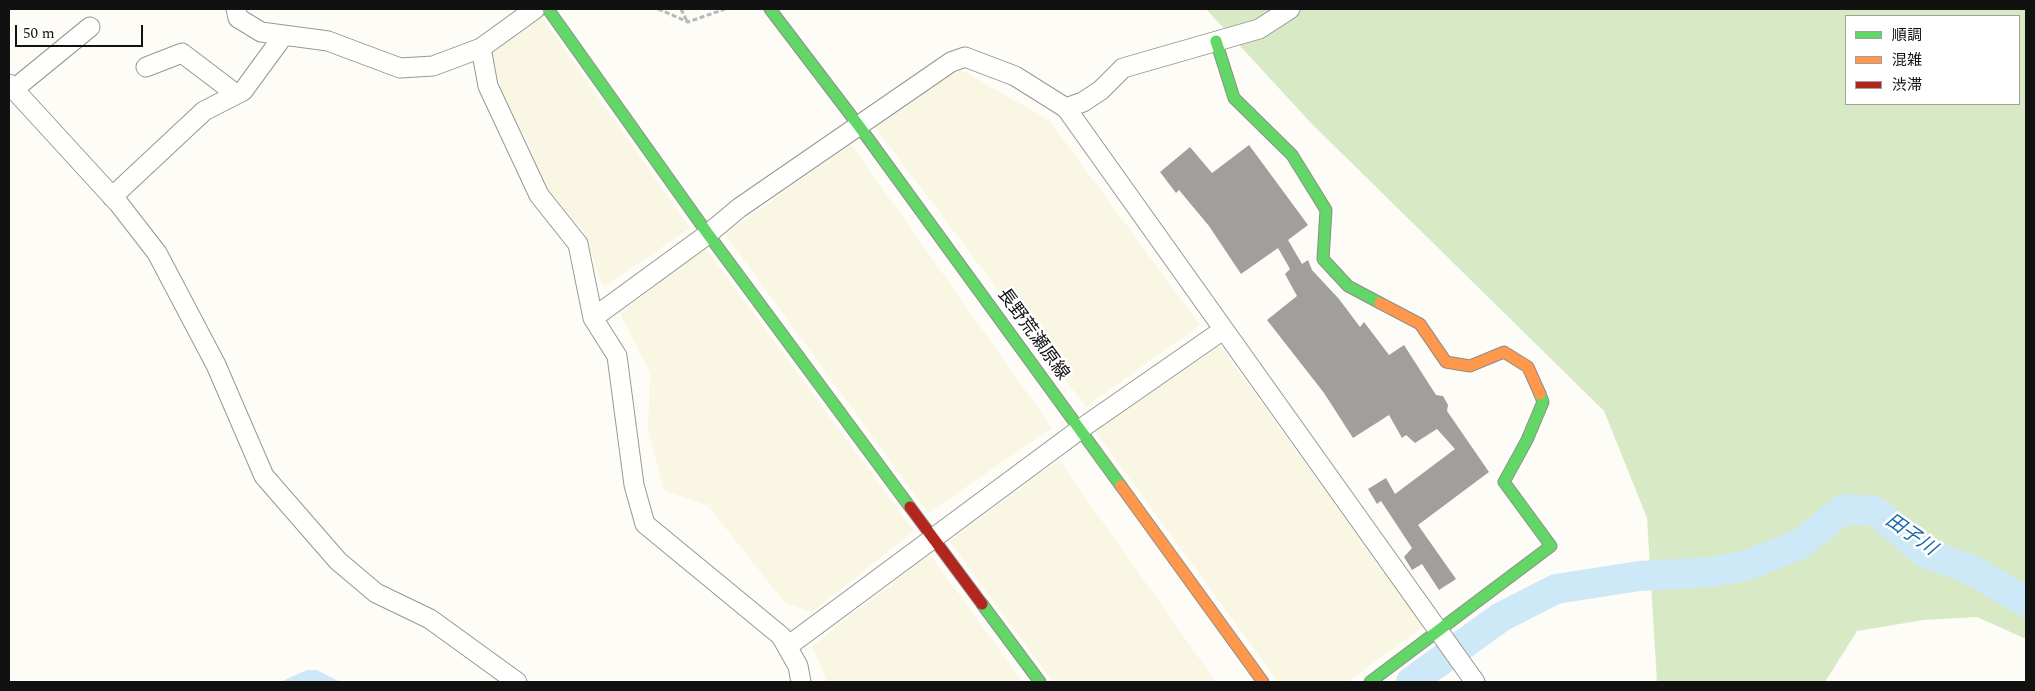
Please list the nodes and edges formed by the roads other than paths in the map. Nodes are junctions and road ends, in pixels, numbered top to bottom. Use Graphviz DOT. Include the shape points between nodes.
graph roads {
  1 [pos="236,9"];
  2 [pos="535,9"];
  3 [pos="548,9"];
  4 [pos="770,9"];
  5 [pos="1290,9"];
  6 [pos="90,27"];
  7 [pos="284,35"];
  8 [pos="1216,42"];
  9 [pos="481,48"];
  10 [pos="146,67"];
  11 [pos="11,87"];
  12 [pos="236,94"];
  13 [pos="1066,108"];
  14 [pos="859,126"];
  15 [pos="112,197"];
  16 [pos="708,234"];
  17 [pos="592,318"];
  18 [pos="1222,330"];
  19 [pos="1079,430"];
  20 [pos="935,539"];
  21 [pos="1442,636"];
  22 [pos="788,646"];
  23 [pos="517,682"];
  24 [pos="801,682"];
  25 [pos="1040,682"];
  26 [pos="1263,682"];
  27 [pos="1370,682"];
  28 [pos="1475,682"];
  1 -- 7 [label="street" via="238,18 261,32"];
  2 -- 9 [label="street"];
  3 -- 16 [label="street"];
  4 -- 14 [label="street, 長野荒瀬原線"];
  5 -- 8 [label="street" via="1259,28"];
  6 -- 11 [label="street"];
  7 -- 9 [label="street" via="328,41 400,68 433,66"];
  7 -- 12 [label="street" via="243,91"];
  8 -- 13 [label="street" via="1124,68 1101,90"];
  8 -- 21 [label="street" via="1234,98 1292,155 1326,210 1323,259 1348,286 1420,324 1446,362 1470,366 1504,352 1528,366 1543,402 1504,482 1551,546"];
  9 -- 17 [label="street" via="488,86 539,195 578,244"];
  10 -- 12 [label="street" via="182,53"];
  11 -- 15 [label="street"];
  12 -- 15 [label="street" via="204,111"];
  13 -- 14 [label="street" via="1016,76 965,57 951,62"];
  13 -- 18 [label="street"];
  14 -- 16 [label="street" via="739,208"];
  14 -- 19 [label="street, 長野荒瀬原線"];
  15 -- 23 [label="street" via="157,253 216,365 264,476 338,561 376,593 430,619"];
  16 -- 17 [label="street"];
  16 -- 20 [label="street"];
  17 -- 22 [label="street" via="617,356 634,485 645,524 781,636"];
  18 -- 19 [label="street"];
  18 -- 21 [label="street"];
  19 -- 20 [label="street"];
  19 -- 26 [label="street, 長野荒瀬原線"];
  20 -- 22 [label="street"];
  20 -- 25 [label="street"];
  21 -- 27 [label="street"];
  21 -- 28 [label="street"];
  22 -- 24 [label="street" via="798,666"];
}
